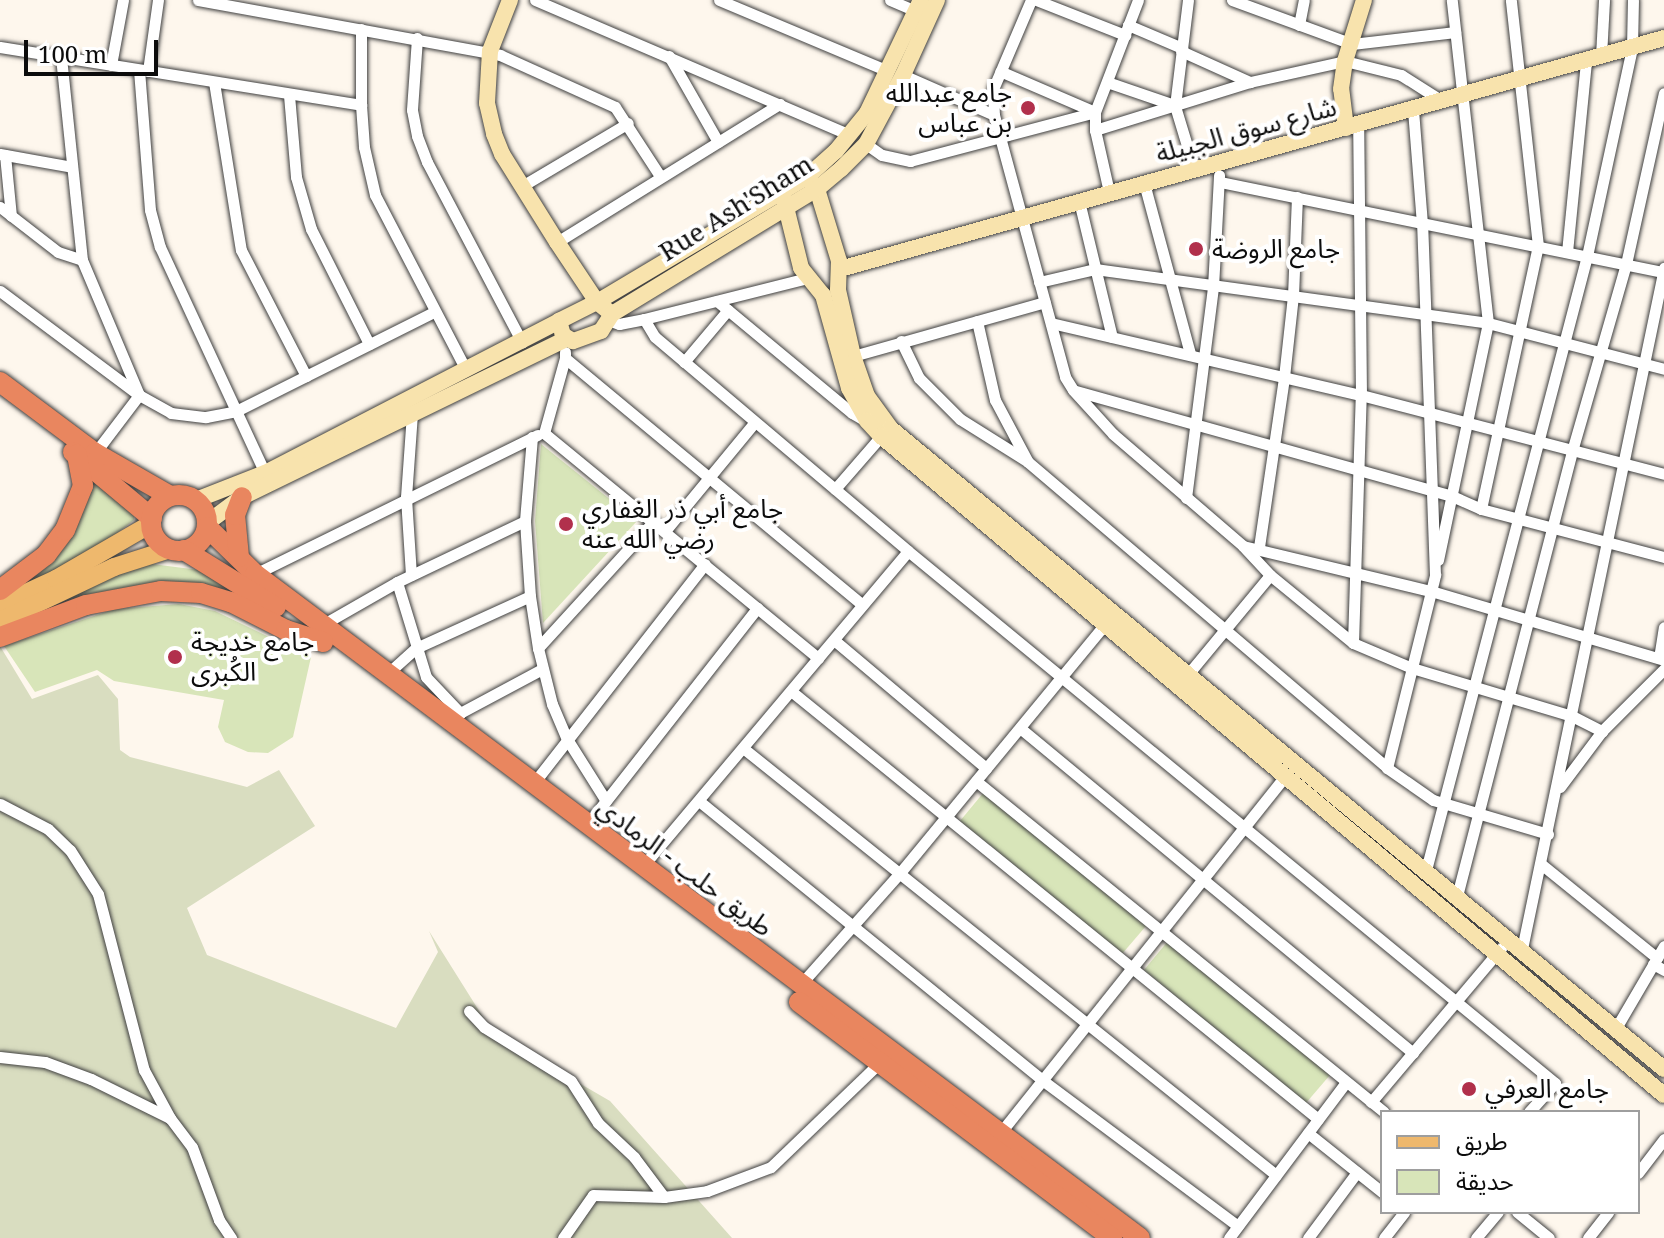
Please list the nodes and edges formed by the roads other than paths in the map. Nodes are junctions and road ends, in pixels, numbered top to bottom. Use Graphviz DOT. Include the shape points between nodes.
graph roads {
  1 [pos="123,0"];
  2 [pos="158,0"];
  3 [pos="198,0"];
  4 [pos="500,0"];
  5 [pos="510,0"];
  6 [pos="535,0"];
  7 [pos="719,0"];
  8 [pos="890,0"];
  9 [pos="937,0"];
  10 [pos="1034,0"];
  11 [pos="1138,0"];
  12 [pos="1188,0"];
  13 [pos="1232,0"];
  14 [pos="1304,0"];
  15 [pos="1364,0"];
  16 [pos="1452,0"];
  17 [pos="1511,0"];
  18 [pos="1604,0"];
  19 [pos="1633,0"];
  20 [pos="919,6"];
  21 [pos="1299,25"];
  22 [pos="361,29"];
  23 [pos="1127,30"];
  24 [pos="1455,32"];
  25 [pos="417,38"];
  26 [pos="1664,38"];
  27 [pos="1352,44"];
  28 [pos="0,47"];
  29 [pos="1632,47"];
  30 [pos="1182,49"];
  31 [pos="485,50"];
  32 [pos="669,56"];
  33 [pos="61,57"];
  34 [pos="1594,58"];
  35 [pos="1345,61"];
  36 [pos="111,65"];
  37 [pos="143,70"];
  38 [pos="1000,71"];
  39 [pos="896,73"];
  40 [pos="1518,79"];
  41 [pos="214,82"];
  42 [pos="1107,82"];
  43 [pos="1250,82"];
  44 [pos="1664,93"];
  45 [pos="289,95"];
  46 [pos="1460,96"];
  47 [pos="1442,101"];
  48 [pos="780,104"];
  49 [pos="361,105"];
  50 [pos="1175,106"];
  51 [pos="1413,109"];
  52 [pos="1095,112"];
  53 [pos="994,115"];
  54 [pos="628,123"];
  55 [pos="1352,126"];
  56 [pos="1095,130"];
  57 [pos="850,135"];
  58 [pos="1000,139"];
  59 [pos="718,142"];
  60 [pos="866,144"];
  61 [pos="3,154"];
  62 [pos="1217,163"];
  63 [pos="72,167"];
  64 [pos="1194,169"];
  65 [pos="660,176"];
  66 [pos="1220,182"];
  67 [pos="812,183"];
  68 [pos="1144,183"];
  69 [pos="522,186"];
  70 [pos="1109,192"];
  71 [pos="1297,197"];
  72 [pos="784,198"];
  73 [pos="1079,201"];
  74 [pos="0,207"];
  75 [pos="1360,210"];
  76 [pos="11,216"];
  77 [pos="1022,216"];
  78 [pos="1422,224"];
  79 [pos="1481,235"];
  80 [pos="557,242"];
  81 [pos="1538,246"];
  82 [pos="1567,252"];
  83 [pos="1587,256"];
  84 [pos="82,260"];
  85 [pos="1626,264"];
  86 [pos="1095,269"];
  87 [pos="1664,271"];
  88 [pos="839,274"];
  89 [pos="1171,281"];
  90 [pos="812,282"];
  91 [pos="1039,282"];
  92 [pos="1213,287"];
  93 [pos="0,291"];
  94 [pos="1293,296"];
  95 [pos="717,301"];
  96 [pos="1045,302"];
  97 [pos="592,304"];
  98 [pos="1360,305"];
  99 [pos="728,310"];
  100 [pos="434,312"];
  101 [pos="1424,315"];
  102 [pos="610,317"];
  103 [pos="644,319"];
  104 [pos="559,321"];
  105 [pos="977,321"];
  106 [pos="1051,323"];
  107 [pos="1488,323"];
  108 [pos="1521,331"];
  109 [pos="1112,337"];
  110 [pos="566,339"];
  111 [pos="901,341"];
  112 [pos="1563,341"];
  113 [pos="522,342"];
  114 [pos="369,344"];
  115 [pos="1600,351"];
  116 [pos="1190,354"];
  117 [pos="853,356"];
  118 [pos="1203,357"];
  119 [pos="565,358"];
  120 [pos="684,362"];
  121 [pos="1642,362"];
  122 [pos="1664,369"];
  123 [pos="466,370"];
  124 [pos="306,376"];
  125 [pos="1284,377"];
  126 [pos="0,382"];
  127 [pos="1073,390"];
  128 [pos="139,395"];
  129 [pos="1361,395"];
  130 [pos="0,397"];
  131 [pos="236,411"];
  132 [pos="412,414"];
  133 [pos="1428,414"];
  134 [pos="867,421"];
  135 [pos="755,422"];
  136 [pos="1195,422"];
  137 [pos="1468,424"];
  138 [pos="1498,432"];
  139 [pos="538,435"];
  140 [pos="881,436"];
  141 [pos="1537,443"];
  142 [pos="1272,445"];
  143 [pos="1572,451"];
  144 [pos="86,454"];
  145 [pos="1028,462"];
  146 [pos="1622,463"];
  147 [pos="1358,472"];
  148 [pos="265,473"];
  149 [pos="1664,474"];
  150 [pos="707,477"];
  151 [pos="835,489"];
  152 [pos="1432,494"];
  153 [pos="170,496"];
  154 [pos="1452,496"];
  155 [pos="242,497"];
  156 [pos="406,497"];
  157 [pos="1186,498"];
  158 [pos="196,500"];
  159 [pos="1481,509"];
  160 [pos="1517,520"];
  161 [pos="151,521"];
  162 [pos="525,521"];
  163 [pos="654,521"];
  164 [pos="207,525"];
  165 [pos="1553,529"];
  166 [pos="665,531"];
  167 [pos="1606,544"];
  168 [pos="1243,546"];
  169 [pos="1259,547"];
  170 [pos="177,550"];
  171 [pos="908,551"];
  172 [pos="239,557"];
  173 [pos="1664,557"];
  174 [pos="705,564"];
  175 [pos="1353,572"];
  176 [pos="255,574"];
  177 [pos="411,575"];
  178 [pos="1270,575"];
  179 [pos="1435,575"];
  180 [pos="397,582"];
  181 [pos="0,590"];
  182 [pos="1431,591"];
  183 [pos="530,596"];
  184 [pos="0,605"];
  185 [pos="862,605"];
  186 [pos="757,608"];
  187 [pos="1496,610"];
  188 [pos="0,621"];
  189 [pos="1527,622"];
  190 [pos="1106,623"];
  191 [pos="1664,627"];
  192 [pos="1225,630"];
  193 [pos="323,634"];
  194 [pos="0,637"];
  195 [pos="1587,638"];
  196 [pos="834,640"];
  197 [pos="1353,643"];
  198 [pos="416,648"];
  199 [pos="538,648"];
  200 [pos="818,658"];
  201 [pos="1662,662"];
  202 [pos="1412,668"];
  203 [pos="542,669"];
  204 [pos="1189,673"];
  205 [pos="387,674"];
  206 [pos="1062,677"];
  207 [pos="1473,687"];
  208 [pos="791,691"];
  209 [pos="1508,697"];
  210 [pos="1572,716"];
  211 [pos="455,717"];
  212 [pos="1020,728"];
  213 [pos="1602,731"];
  214 [pos="567,739"];
  215 [pos="743,748"];
  216 [pos="986,768"];
  217 [pos="1387,768"];
  218 [pos="1286,775"];
  219 [pos="976,781"];
  220 [pos="533,784"];
  221 [pos="1557,790"];
  222 [pos="606,801"];
  223 [pos="699,801"];
  224 [pos="1442,803"];
  225 [pos="0,804"];
  226 [pos="1476,813"];
  227 [pos="945,818"];
  228 [pos="587,825"];
  229 [pos="1244,828"];
  230 [pos="1548,834"];
  231 [pos="1541,864"];
  232 [pos="642,867"];
  233 [pos="1426,870"];
  234 [pos="899,874"];
  235 [pos="1201,881"];
  236 [pos="1457,896"];
  237 [pos="853,927"];
  238 [pos="1161,931"];
  239 [pos="1664,946"];
  240 [pos="1509,947"];
  241 [pos="1658,964"];
  242 [pos="1131,969"];
  243 [pos="800,986"];
  244 [pos="1457,1001"];
  245 [pos="469,1011"];
  246 [pos="1086,1025"];
  247 [pos="1616,1028"];
  248 [pos="1413,1053"];
  249 [pos="0,1057"];
  250 [pos="879,1063"];
  251 [pos="1664,1069"];
  252 [pos="1042,1080"];
  253 [pos="1346,1082"];
  254 [pos="1664,1095"];
  255 [pos="1371,1102"];
  256 [pos="1381,1110"];
  257 [pos="1531,1110"];
  258 [pos="170,1118"];
  259 [pos="1318,1119"];
  260 [pos="1001,1132"];
  261 [pos="1308,1133"];
  262 [pos="1664,1139"];
  263 [pos="1640,1170"];
  264 [pos="1357,1172"];
  265 [pos="1276,1175"];
  266 [pos="1380,1190"];
  267 [pos="664,1197"];
  268 [pos="1402,1214"];
  269 [pos="1496,1214"];
  270 [pos="1519,1214"];
  271 [pos="1606,1214"];
  272 [pos="1238,1226"];
  273 [pos="231,1238"];
  274 [pos="563,1238"];
  275 [pos="1112,1238"];
  276 [pos="1140,1238"];
  277 [pos="1229,1238"];
  278 [pos="1308,1238"];
  279 [pos="1384,1238"];
  280 [pos="1476,1238"];
  281 [pos="1549,1238"];
  282 [pos="1588,1238"];
  1 -- 36 [label="street"];
  2 -- 37 [label="street"];
  3 -- 22 [label="street"];
  4 -- 31 [label="street"];
  5 -- 31 [label="street"];
  6 -- 32 [label="street"];
  7 -- 39 [label="street"];
  8 -- 20 [label="street"];
  9 -- 39 [label="street, Rue Ash'Sham"];
  10 -- 23 [label="street"];
  10 -- 38 [label="street"];
  11 -- 23 [label="street"];
  12 -- 30 [label="street"];
  13 -- 21 [label="street"];
  14 -- 21 [label="street"];
  15 -- 27 [label="street"];
  16 -- 24 [label="street"];
  17 -- 40 [label="street"];
  18 -- 34 [label="street"];
  19 -- 29 [label="street"];
  20 -- 39 [label="street, Rue Ash'Sham"];
  21 -- 27 [label="street"];
  22 -- 25 [label="street"];
  22 -- 49 [label="street"];
  23 -- 30 [label="street"];
  23 -- 42 [label="street"];
  24 -- 27 [label="street"];
  24 -- 46 [label="street"];
  25 -- 31 [label="street"];
  25 -- 113 [label="street" via="412,110 417,136"];
  26 -- 29 [label="street, شارع سوق الجبيلة"];
  27 -- 35 [label="street"];
  28 -- 33 [label="street"];
  29 -- 34 [label="street, شارع سوق الجبيلة"];
  29 -- 83 [label="street"];
  30 -- 43 [label="street"];
  30 -- 50 [label="street"];
  31 -- 54 [label="street" via="610,103"];
  31 -- 69 [label="street" via="491,124"];
  31 -- 97 [label="street" via="480,109 490,146"];
  32 -- 48 [label="street"];
  32 -- 59 [label="street"];
  33 -- 36 [label="street"];
  33 -- 63 [label="street"];
  34 -- 40 [label="street, شارع سوق الجبيلة"];
  34 -- 82 [label="street"];
  35 -- 43 [label="street"];
  35 -- 47 [label="street" via="1401,75"];
  35 -- 55 [label="street" via="1341,89"];
  36 -- 37 [label="street"];
  37 -- 41 [label="street"];
  37 -- 131 [label="street" via="150,210 160,247"];
  38 -- 52 [label="street"];
  38 -- 53 [label="street" via="993,89"];
  39 -- 53 [label="street"];
  39 -- 57 [label="street, Rue Ash'Sham"];
  39 -- 60 [label="street, Rue Ash'Sham"];
  40 -- 46 [label="street, شارع سوق الجبيلة"];
  40 -- 81 [label="street"];
  41 -- 45 [label="street"];
  41 -- 124 [label="street" via="241,250"];
  42 -- 50 [label="street"];
  42 -- 52 [label="street"];
  43 -- 50 [label="street"];
  44 -- 85 [label="street"];
  45 -- 49 [label="street"];
  45 -- 114 [label="street" via="296,177 311,229"];
  46 -- 47 [label="street, شارع سوق الجبيلة"];
  46 -- 79 [label="street"];
  47 -- 51 [label="street, شارع سوق الجبيلة"];
  48 -- 57 [label="street"];
  48 -- 59 [label="street"];
  49 -- 100 [label="street" via="375,195"];
  50 -- 56 [label="street"];
  50 -- 64 [label="street"];
  51 -- 55 [label="street, شارع سوق الجبيلة"];
  51 -- 78 [label="street"];
  52 -- 56 [label="street"];
  52 -- 58 [label="street"];
  53 -- 58 [label="street"];
  54 -- 65 [label="street"];
  54 -- 69 [label="street"];
  55 -- 62 [label="street, شارع سوق الجبيلة"];
  55 -- 75 [label="street"];
  56 -- 70 [label="street"];
  57 -- 67 [label="street, Rue Ash'Sham"];
  58 -- 60 [label="street" via="910,161 882,155"];
  58 -- 77 [label="street"];
  59 -- 65 [label="street"];
  60 -- 67 [label="street, Rue Ash'Sham"];
  61 -- 63 [label="street"];
  61 -- 76 [label="street"];
  62 -- 64 [label="street, شارع سوق الجبيلة"];
  62 -- 66 [label="street"];
  63 -- 84 [label="street"];
  64 -- 68 [label="street, شارع سوق الجبيلة"];
  65 -- 80 [label="street"];
  66 -- 71 [label="street"];
  66 -- 92 [label="street"];
  67 -- 72 [label="street, Rue Ash'Sham"];
  67 -- 88 [label="street"];
  68 -- 70 [label="street, شارع سوق الجبيلة"];
  68 -- 89 [label="street"];
  69 -- 80 [label="street"];
  70 -- 73 [label="street, شارع سوق الجبيلة"];
  71 -- 75 [label="street"];
  71 -- 94 [label="street"];
  72 -- 90 [label="street"];
  72 -- 97 [label="street, Rue Ash'Sham"];
  72 -- 102 [label="street, Rue Ash'Sham"];
  73 -- 77 [label="street, شارع سوق الجبيلة"];
  73 -- 86 [label="street"];
  74 -- 76 [label="street"];
  75 -- 78 [label="street"];
  75 -- 98 [label="street"];
  76 -- 84 [label="street" via="58,252"];
  77 -- 88 [label="street, شارع سوق الجبيلة"];
  77 -- 91 [label="street"];
  78 -- 79 [label="street"];
  78 -- 101 [label="street"];
  79 -- 81 [label="street"];
  79 -- 107 [label="street"];
  80 -- 97 [label="street"];
  81 -- 82 [label="street"];
  81 -- 108 [label="street"];
  82 -- 83 [label="street"];
  83 -- 85 [label="street"];
  83 -- 112 [label="street"];
  84 -- 128 [label="street"];
  85 -- 87 [label="street"];
  85 -- 115 [label="street"];
  86 -- 89 [label="street"];
  86 -- 91 [label="street"];
  86 -- 109 [label="street"];
  87 -- 121 [label="street"];
  88 -- 90 [label="street, شارع سوق الجبيلة"];
  88 -- 117 [label="street"];
  89 -- 92 [label="street"];
  89 -- 116 [label="street"];
  90 -- 95 [label="street"];
  90 -- 134 [label="street" via="823,295 849,388"];
  91 -- 96 [label="street"];
  92 -- 94 [label="street"];
  92 -- 118 [label="street"];
  93 -- 128 [label="street"];
  94 -- 98 [label="street"];
  94 -- 125 [label="street"];
  95 -- 99 [label="street"];
  95 -- 103 [label="street"];
  96 -- 105 [label="street"];
  96 -- 106 [label="street"];
  97 -- 102 [label="street"];
  97 -- 104 [label="street, Rue Ash'Sham"];
  98 -- 101 [label="street"];
  98 -- 129 [label="street"];
  99 -- 120 [label="street"];
  99 -- 134 [label="street"];
  100 -- 114 [label="street"];
  100 -- 123 [label="street"];
  101 -- 107 [label="street"];
  101 -- 133 [label="street"];
  102 -- 103 [label="street" via="619,324"];
  102 -- 110 [label="street, Rue Ash'Sham" via="596,334"];
  103 -- 120 [label="street" via="655,337"];
  104 -- 110 [label="street"];
  104 -- 113 [label="street"];
  105 -- 111 [label="street"];
  105 -- 145 [label="street" via="995,400"];
  106 -- 109 [label="street"];
  106 -- 127 [label="street"];
  107 -- 108 [label="street"];
  107 -- 137 [label="street"];
  108 -- 112 [label="street"];
  108 -- 138 [label="street"];
  109 -- 116 [label="street"];
  110 -- 119 [label="street"];
  110 -- 132 [label="street"];
  111 -- 117 [label="street"];
  111 -- 145 [label="street" via="919,378 960,419"];
  112 -- 115 [label="street"];
  112 -- 141 [label="street"];
  113 -- 123 [label="street"];
  114 -- 124 [label="street"];
  115 -- 121 [label="street"];
  115 -- 143 [label="street"];
  116 -- 118 [label="street"];
  117 -- 204 [label="street" via="867,396 890,428"];
  118 -- 125 [label="street"];
  118 -- 136 [label="street"];
  119 -- 139 [label="street"];
  119 -- 150 [label="street"];
  120 -- 135 [label="street"];
  121 -- 122 [label="street"];
  121 -- 146 [label="street"];
  123 -- 148 [label="street"];
  124 -- 131 [label="street"];
  125 -- 129 [label="street"];
  125 -- 142 [label="street"];
  126 -- 144 [label="highway"];
  127 -- 136 [label="street"];
  127 -- 157 [label="street" via="1113,434"];
  128 -- 131 [label="street" via="171,413 206,417"];
  128 -- 144 [label="street"];
  129 -- 133 [label="street"];
  129 -- 147 [label="street"];
  130 -- 144 [label="highway"];
  131 -- 148 [label="street"];
  132 -- 155 [label="street"];
  132 -- 156 [label="street"];
  133 -- 137 [label="street"];
  133 -- 152 [label="street"];
  134 -- 140 [label="street"];
  135 -- 150 [label="street"];
  135 -- 151 [label="street"];
  136 -- 142 [label="street"];
  136 -- 157 [label="street"];
  137 -- 138 [label="street"];
  137 -- 154 [label="street"];
  138 -- 141 [label="street"];
  138 -- 159 [label="street"];
  139 -- 156 [label="street"];
  139 -- 162 [label="street"];
  139 -- 163 [label="street"];
  140 -- 151 [label="street"];
  140 -- 190 [label="street"];
  141 -- 143 [label="street"];
  141 -- 160 [label="street"];
  142 -- 147 [label="street"];
  142 -- 169 [label="street"];
  143 -- 146 [label="street"];
  143 -- 165 [label="street"];
  144 -- 153 [label="highway"];
  144 -- 161 [label="highway"];
  144 -- 181 [label="highway" via="83,486 65,530 46,555"];
  145 -- 192 [label="street"];
  146 -- 149 [label="street"];
  146 -- 167 [label="street"];
  147 -- 152 [label="street"];
  147 -- 175 [label="street"];
  148 -- 158 [label="street"];
  150 -- 166 [label="street"];
  150 -- 185 [label="street"];
  151 -- 171 [label="street"];
  152 -- 154 [label="street"];
  152 -- 179 [label="street"];
  153 -- 158 [label="highway"];
  153 -- 161 [label="highway" via="155,509"];
  154 -- 159 [label="street"];
  154 -- 179 [label="street"];
  155 -- 164 [label="street"];
  155 -- 172 [label="highway" via="235,515"];
  156 -- 176 [label="street"];
  156 -- 177 [label="street"];
  157 -- 168 [label="street"];
  158 -- 164 [label="highway"];
  159 -- 160 [label="street"];
  160 -- 165 [label="street"];
  160 -- 187 [label="street"];
  161 -- 170 [label="highway" via="156,539"];
  161 -- 184 [label="main road" via="56,579"];
  162 -- 177 [label="street"];
  162 -- 183 [label="street"];
  163 -- 166 [label="street"];
  163 -- 199 [label="street"];
  164 -- 170 [label="highway" via="199,543"];
  164 -- 172 [label="highway, طريق حلب - الرمادي"];
  165 -- 167 [label="street"];
  165 -- 189 [label="street"];
  166 -- 174 [label="street"];
  167 -- 173 [label="street"];
  167 -- 195 [label="street"];
  168 -- 169 [label="street"];
  168 -- 178 [label="street"];
  169 -- 175 [label="street"];
  170 -- 188 [label="main road" via="114,567"];
  170 -- 193 [label="highway, طريق حلب - الرمادي"];
  171 -- 185 [label="street"];
  171 -- 206 [label="street"];
  172 -- 176 [label="highway, طريق حلب - الرمادي"];
  174 -- 186 [label="street"];
  174 -- 214 [label="street"];
  175 -- 182 [label="street"];
  175 -- 197 [label="street"];
  176 -- 193 [label="highway, طريق حلب - الرمادي"];
  177 -- 180 [label="street"];
  178 -- 192 [label="street"];
  178 -- 197 [label="street"];
  179 -- 182 [label="street"];
  180 -- 193 [label="street"];
  180 -- 198 [label="street"];
  182 -- 187 [label="street"];
  182 -- 202 [label="street"];
  183 -- 198 [label="street"];
  183 -- 199 [label="street"];
  185 -- 196 [label="street"];
  186 -- 200 [label="street"];
  186 -- 222 [label="street"];
  187 -- 189 [label="street"];
  187 -- 207 [label="street"];
  189 -- 195 [label="street"];
  189 -- 209 [label="street"];
  190 -- 206 [label="street"];
  190 -- 218 [label="street"];
  191 -- 201 [label="street"];
  192 -- 204 [label="street"];
  192 -- 217 [label="street"];
  193 -- 194 [label="highway" via="286,630 201,593 161,591 86,605"];
  193 -- 205 [label="highway, طريق حلب - الرمادي"];
  193 -- 250 [label="highway, طريق حلب - الرمادي"];
  195 -- 201 [label="street"];
  195 -- 210 [label="street"];
  196 -- 200 [label="street"];
  196 -- 216 [label="street"];
  197 -- 202 [label="street"];
  198 -- 205 [label="street"];
  198 -- 211 [label="street" via="426,677"];
  199 -- 203 [label="street"];
  200 -- 208 [label="street"];
  201 -- 213 [label="street"];
  202 -- 207 [label="street"];
  202 -- 217 [label="street"];
  203 -- 211 [label="street"];
  203 -- 214 [label="street"];
  204 -- 233 [label="street"];
  205 -- 211 [label="highway, طريق حلب - الرمادي"];
  206 -- 212 [label="street"];
  206 -- 229 [label="street"];
  207 -- 209 [label="street"];
  207 -- 224 [label="street"];
  208 -- 215 [label="street"];
  208 -- 227 [label="street"];
  209 -- 210 [label="street"];
  209 -- 226 [label="street"];
  210 -- 213 [label="street"];
  210 -- 221 [label="street"];
  211 -- 220 [label="highway, طريق حلب - الرمادي"];
  212 -- 216 [label="street"];
  212 -- 235 [label="street"];
  213 -- 221 [label="street"];
  214 -- 220 [label="street"];
  214 -- 222 [label="street"];
  215 -- 223 [label="street"];
  215 -- 234 [label="street"];
  216 -- 219 [label="street"];
  217 -- 224 [label="street"];
  218 -- 229 [label="street"];
  218 -- 240 [label="street"];
  219 -- 227 [label="street"];
  219 -- 238 [label="street"];
  220 -- 228 [label="highway, طريق حلب - الرمادي"];
  221 -- 230 [label="street"];
  222 -- 228 [label="street"];
  223 -- 232 [label="street"];
  223 -- 237 [label="street"];
  224 -- 226 [label="street"];
  224 -- 233 [label="street"];
  225 -- 258 [label="street" via="48,829 70,850 98,894 144,1070"];
  226 -- 230 [label="street"];
  226 -- 236 [label="street"];
  227 -- 234 [label="street"];
  227 -- 242 [label="street"];
  228 -- 232 [label="highway, طريق حلب - الرمادي"];
  229 -- 235 [label="street"];
  229 -- 244 [label="street"];
  230 -- 231 [label="street"];
  231 -- 240 [label="street"];
  231 -- 241 [label="street"];
  232 -- 243 [label="highway, طريق حلب - الرمادي"];
  233 -- 236 [label="street"];
  234 -- 237 [label="street"];
  234 -- 246 [label="street"];
  235 -- 238 [label="street"];
  235 -- 248 [label="street"];
  236 -- 240 [label="street"];
  237 -- 243 [label="street"];
  237 -- 252 [label="street"];
  238 -- 242 [label="street"];
  238 -- 253 [label="street"];
  239 -- 241 [label="street"];
  240 -- 244 [label="street"];
  240 -- 247 [label="street"];
  240 -- 254 [label="street"];
  241 -- 247 [label="street"];
  242 -- 246 [label="street"];
  242 -- 259 [label="street"];
  243 -- 260 [label="highway, طريق حلب - الرمادي"];
  244 -- 248 [label="street"];
  244 -- 257 [label="street" via="1555,1083"];
  245 -- 267 [label="street" via="484,1027 571,1081 598,1123 634,1157"];
  246 -- 252 [label="street"];
  246 -- 265 [label="street"];
  247 -- 251 [label="street"];
  248 -- 255 [label="street"];
  249 -- 258 [label="street" via="45,1062"];
  250 -- 267 [label="street" via="771,1167 707,1191"];
  250 -- 275 [label="highway, طريق حلب - الرمادي"];
  252 -- 260 [label="street"];
  252 -- 272 [label="street"];
  253 -- 255 [label="street"];
  253 -- 259 [label="street"];
  255 -- 256 [label="street"];
  258 -- 273 [label="street" via="192,1147"];
  259 -- 261 [label="street"];
  260 -- 276 [label="highway, طريق حلب - الرمادي"];
  261 -- 264 [label="street"];
  261 -- 265 [label="street"];
  262 -- 263 [label="street"];
  264 -- 266 [label="street"];
  264 -- 278 [label="street"];
  265 -- 272 [label="street"];
  267 -- 274 [label="street" via="593,1195"];
  268 -- 279 [label="street"];
  269 -- 280 [label="street"];
  270 -- 281 [label="street"];
  271 -- 282 [label="street"];
  272 -- 277 [label="street"];
}
